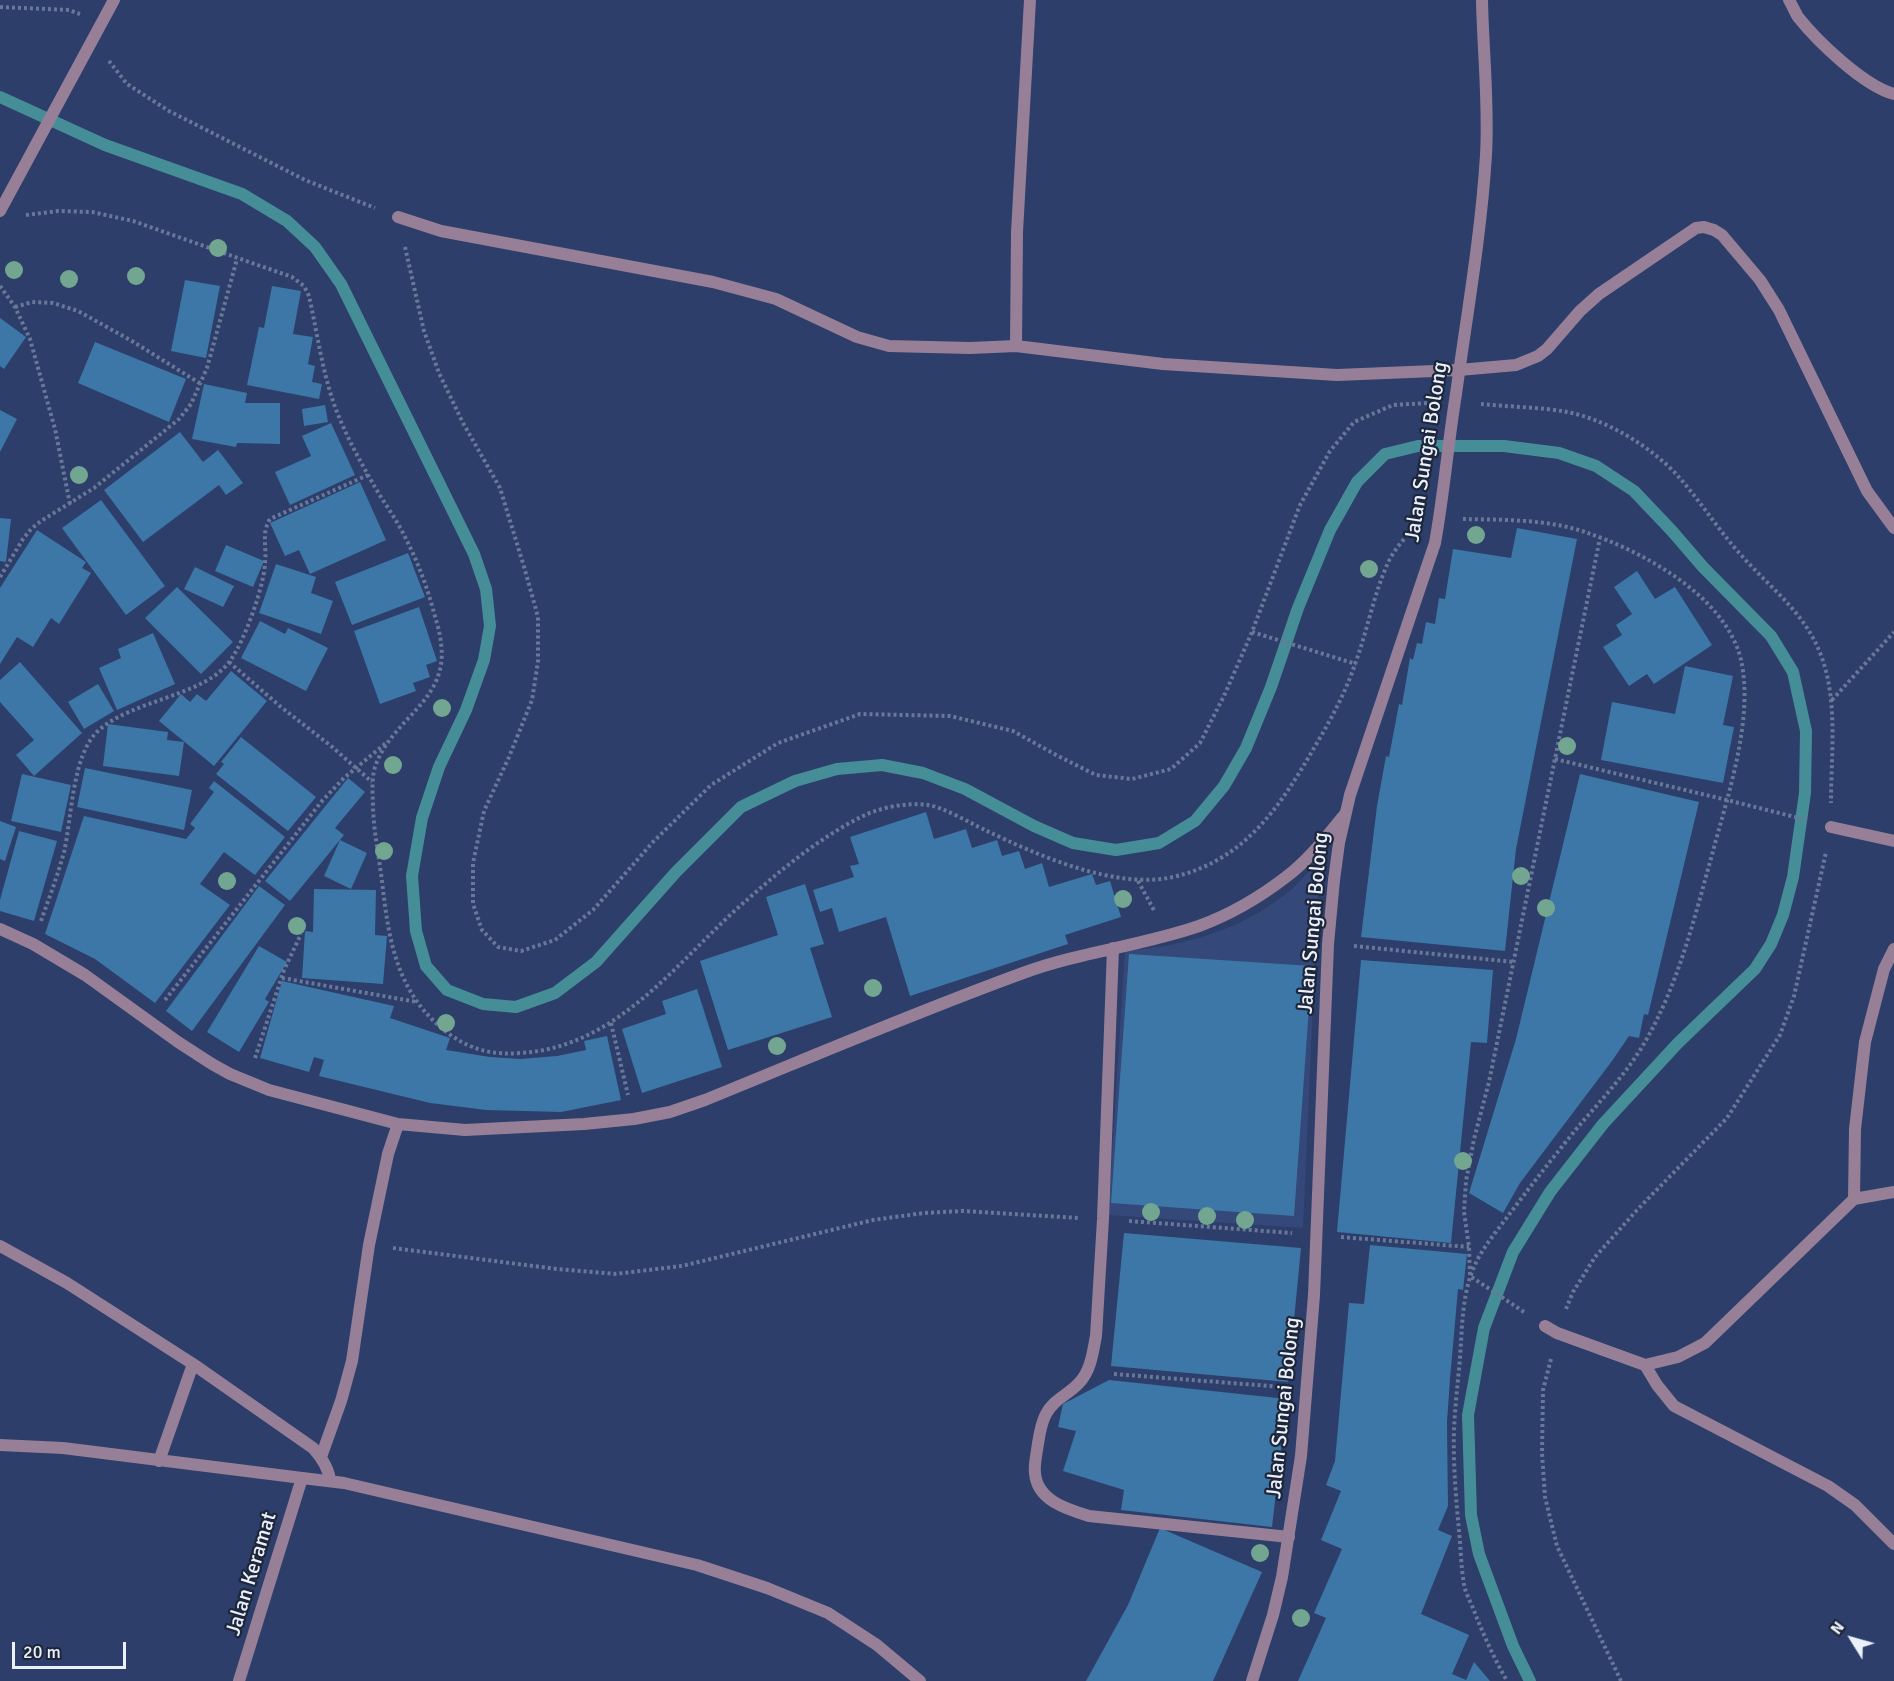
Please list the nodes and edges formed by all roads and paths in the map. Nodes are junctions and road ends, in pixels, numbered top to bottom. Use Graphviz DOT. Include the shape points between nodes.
graph roads {
  1 [pos="114,0"];
  2 [pos="1030,0"];
  3 [pos="1482,0"];
  4 [pos="1789,0"];
  5 [pos="0,7"];
  6 [pos="98,30"];
  7 [pos="1894,94"];
  8 [pos="3,206"];
  9 [pos="23,216"];
  10 [pos="398,217"];
  11 [pos="238,259"];
  12 [pos="0,286"];
  13 [pos="15,307"];
  14 [pos="1016,346"];
  15 [pos="1459,370"];
  16 [pos="201,384"];
  17 [pos="1454,408"];
  18 [pos="368,475"];
  19 [pos="70,504"];
  20 [pos="1439,519"];
  21 [pos="1894,528"];
  22 [pos="1600,538"];
  23 [pos="0,577"];
  24 [pos="1252,632"];
  25 [pos="1894,632"];
  26 [pos="229,662"];
  27 [pos="1356,664"];
  28 [pos="1832,700"];
  29 [pos="389,740"];
  30 [pos="1555,759"];
  31 [pos="356,767"];
  32 [pos="372,783"];
  33 [pos="1727,800"];
  34 [pos="1345,814"];
  35 [pos="1831,827"];
  36 [pos="1894,841"];
  37 [pos="1138,881"];
  38 [pos="1160,922"];
  39 [pos="0,929"];
  40 [pos="301,934"];
  41 [pos="1328,944"];
  42 [pos="33,945"];
  43 [pos="1113,948"];
  44 [pos="1894,949"];
  45 [pos="1514,962"];
  46 [pos="282,978"];
  47 [pos="417,1002"];
  48 [pos="150,1020"];
  49 [pos="611,1023"];
  50 [pos="247,1081"];
  51 [pos="634,1119"];
  52 [pos="398,1124"];
  53 [pos="1894,1192"];
  54 [pos="1854,1199"];
  55 [pos="1103,1219"];
  56 [pos="1316,1235"];
  57 [pos="369,1245"];
  58 [pos="0,1246"];
  59 [pos="1469,1247"];
  60 [pos="1470,1276"];
  61 [pos="1545,1326"];
  62 [pos="1557,1333"];
  63 [pos="193,1364"];
  64 [pos="1645,1365"];
  65 [pos="1086,1372"];
  66 [pos="1307,1389"];
  67 [pos="0,1444"];
  68 [pos="321,1457"];
  69 [pos="159,1461"];
  70 [pos="302,1478"];
  71 [pos="330,1482"];
  72 [pos="1289,1537"];
  73 [pos="1894,1544"];
  74 [pos="239,1681"];
  75 [pos="920,1681"];
  76 [pos="1251,1681"];
  77 [pos="1507,1681"];
  78 [pos="1621,1681"];
  1 -- 6 [label="street"];
  2 -- 14 [label="street" via="1017,232"];
  3 -- 15 [label="street, Jalan Sungai Bolong" via="1486,153"];
  4 -- 7 [label="street" via="1797,16 1837,58 1882,90"];
  5 -- 6 [label="path" via="69,10 86,15"];
  6 -- 8 [label="street"];
  6 -- 10 [label="path" via="108,60 127,84 169,111 305,180"];
  9 -- 11 [label="path" via="92,212 133,221"];
  10 -- 14 [label="street" via="441,231 713,282 776,299 857,338 889,346"];
  10 -- 24 [label="path" via="428,342 463,423 500,488 538,617 538,662 532,700 484,811 473,863 473,904 482,930 498,947 521,951 555,940 593,910 711,784 778,743 860,714 950,716 1013,731 1096,775 1132,778 1171,769 1200,743"];
  11 -- 16 [label="path"];
  11 -- 18 [label="path" via="292,277 304,286 337,413"];
  12 -- 13 [label="path"];
  13 -- 16 [label="path" via="32,302 53,303 78,311"];
  13 -- 19 [label="path" via="30,339 55,429"];
  14 -- 15 [label="street" via="1163,364 1337,375"];
  15 -- 17 [label="street, Jalan Sungai Bolong"];
  15 -- 21 [label="street" via="1516,365 1538,356 1599,294 1696,228 1714,230 1760,280 1779,310 1867,491"];
  16 -- 19 [label="path" via="179,419"];
  17 -- 20 [label="street, Jalan Sungai Bolong"];
  17 -- 24 [label="path" via="1393,405 1354,422 1330,451 1300,505"];
  17 -- 28 [label="path" via="1568,412 1612,427 1643,446 1676,473 1726,538 1792,606 1822,659"];
  18 -- 26 [label="path" via="270,519 264,535 263,577"];
  18 -- 29 [label="path" via="406,537 423,575 441,642 439,678"];
  19 -- 23 [label="path" via="31,529"];
  20 -- 22 [label="path" via="1545,524"];
  20 -- 27 [label="path" via="1423,522 1408,533 1388,561"];
  20 -- 34 [label="street, Jalan Sungai Bolong" via="1432,551"];
  22 -- 30 [label="path"];
  22 -- 33 [label="path" via="1656,563 1695,592 1719,615 1731,634 1744,686 1740,742"];
  24 -- 27 [label="path"];
  25 -- 28 [label="path"];
  26 -- 31 [label="path"];
  26 -- 42 [label="path" via="215,675 190,688 109,722 87,743 81,756 64,853"];
  27 -- 37 [label="path" via="1336,711 1296,780 1267,820 1216,861 1168,878"];
  28 -- 35 [label="path"];
  29 -- 31 [label="path"];
  29 -- 32 [label="path" via="373,772"];
  30 -- 33 [label="path"];
  30 -- 45 [label="path"];
  31 -- 32 [label="path"];
  31 -- 48 [label="path" via="315,811"];
  32 -- 47 [label="path" via="386,920 399,972"];
  33 -- 35 [label="path"];
  33 -- 60 [label="path" via="1682,958 1646,1041 1487,1244"];
  34 -- 41 [label="street, Jalan Sungai Bolong"];
  34 -- 43 [label="street" via="1287,877 1254,899 1199,926"];
  35 -- 36 [label="street"];
  35 -- 62 [label="path" via="1794,996 1780,1035 1727,1118 1595,1257 1573,1292"];
  37 -- 38 [label="path"];
  37 -- 49 [label="path" via="1039,856 930,805 898,806 862,816 810,848 745,901 643,1000"];
  39 -- 42 [label="street"];
  40 -- 46 [label="path"];
  41 -- 45 [label="path"];
  41 -- 56 [label="street, Jalan Sungai Bolong"];
  42 -- 48 [label="street"];
  43 -- 51 [label="street" via="1024,973 705,1100"];
  43 -- 55 [label="street"];
  44 -- 54 [label="street" via="1884,969 1866,1042 1855,1129"];
  45 -- 59 [label="path" via="1466,1181 1464,1212"];
  46 -- 47 [label="path"];
  46 -- 50 [label="path"];
  47 -- 49 [label="path" via="456,1039 489,1053 540,1051 569,1043"];
  48 -- 50 [label="street" via="212,1064"];
  49 -- 51 [label="path"];
  50 -- 52 [label="street"];
  51 -- 52 [label="street" via="465,1130"];
  52 -- 57 [label="street"];
  53 -- 54 [label="street"];
  54 -- 64 [label="street" via="1705,1343 1678,1357"];
  55 -- 56 [label="path"];
  55 -- 57 [label="path" via="963,1211 924,1213 873,1220 682,1266 615,1274"];
  55 -- 65 [label="street" via="1096,1336"];
  56 -- 59 [label="path"];
  56 -- 66 [label="street, Jalan Sungai Bolong"];
  57 -- 68 [label="street" via="352,1361"];
  58 -- 63 [label="street" via="67,1283"];
  59 -- 60 [label="path"];
  60 -- 61 [label="path"];
  60 -- 77 [label="path" via="1454,1429 1461,1552 1465,1588"];
  61 -- 62 [label="street"];
  62 -- 64 [label="street"];
  62 -- 78 [label="path" via="1543,1390 1545,1497 1557,1546"];
  63 -- 68 [label="street"];
  63 -- 69 [label="street"];
  64 -- 73 [label="street" via="1674,1406 1828,1486 1855,1505"];
  65 -- 66 [label="path"];
  65 -- 72 [label="street" via="1080,1382 1058,1398 1039,1433 1035,1472 1038,1488 1050,1499 1089,1516"];
  66 -- 72 [label="street, Jalan Sungai Bolong"];
  67 -- 69 [label="street"];
  68 -- 71 [label="street"];
  69 -- 70 [label="street"];
  70 -- 71 [label="street"];
  70 -- 74 [label="street, Jalan Keramat"];
  71 -- 75 [label="street" via="697,1565 767,1588 828,1613 877,1645"];
  72 -- 76 [label="street, Jalan Sungai Bolong" via="1273,1615"];
}
